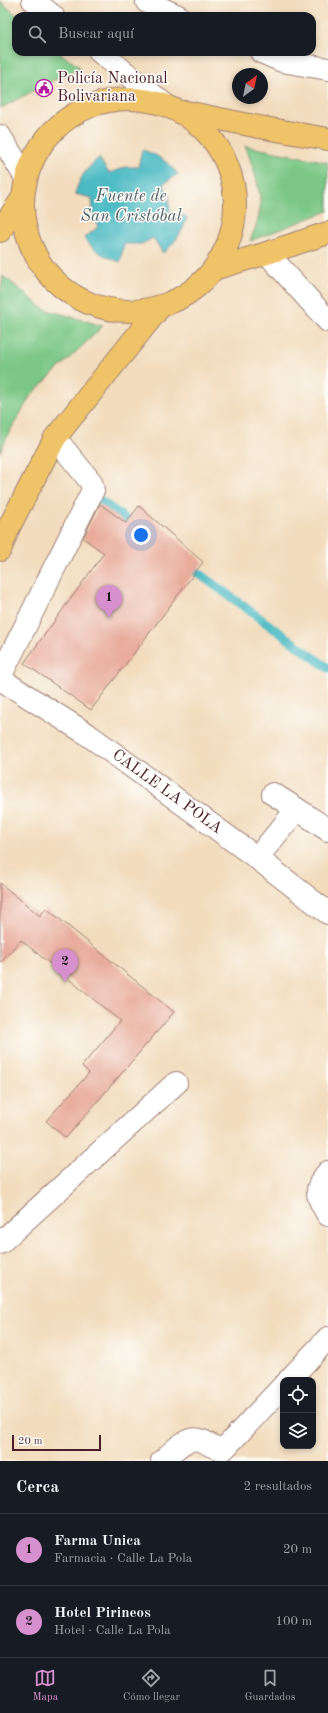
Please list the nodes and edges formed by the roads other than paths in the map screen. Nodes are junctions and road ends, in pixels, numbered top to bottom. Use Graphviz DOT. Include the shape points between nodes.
graph roads {
  1 [pos="33,0"];
  2 [pos="144,6"];
  3 [pos="48,12"];
  4 [pos="164,12"];
  5 [pos="109,56"];
  6 [pos="270,56"];
  7 [pos="328,69"];
  8 [pos="171,108"];
  9 [pos="0,136"];
  10 [pos="328,139"];
  11 [pos="24,188"];
  12 [pos="0,231"];
  13 [pos="328,233"];
  14 [pos="267,254"];
  15 [pos="216,268"];
  16 [pos="160,307"];
  17 [pos="328,321"];
  18 [pos="55,438"];
  19 [pos="0,550"];
  20 [pos="0,678"];
  21 [pos="273,794"];
  22 [pos="297,809"];
  23 [pos="328,830"];
  24 [pos="257,858"];
  25 [pos="328,913"];
  26 [pos="176,1083"];
  27 [pos="328,1172"];
  28 [pos="328,1215"];
  29 [pos="0,1243"];
  30 [pos="328,1338"];
  31 [pos="292,1377"];
  32 [pos="280,1389"];
  33 [pos="162,1461"];
  1 -- 3 [label="street"];
  2 -- 4 [label="street"];
  5 -- 8 [label="street"];
  6 -- 7 [label="street" via="282,61"];
  8 -- 10 [label="main road" via="258,128"];
  8 -- 11 [label="main road" via="130,98 95,104 64,120 40,146"];
  8 -- 15 [label="main road" via="203,128 222,152 234,180 236,211 231,241"];
  9 -- 11 [label="street"];
  11 -- 12 [label="main road"];
  11 -- 16 [label="main road" via="26,232 40,264 63,289 93,305 126,312"];
  13 -- 14 [label="main road"];
  14 -- 15 [label="main road"];
  14 -- 17 [label="street"];
  15 -- 16 [label="main road" via="192,292"];
  16 -- 18 [label="main road"];
  18 -- 19 [label="main road" via="8,527"];
  18 -- 20 [label="street" via="91,482 93,490"];
  20 -- 24 [label="street, CALLE LA POLA" via="87,734"];
  21 -- 22 [label="street"];
  22 -- 23 [label="street"];
  22 -- 24 [label="street"];
  24 -- 25 [label="street, CALLE LA POLA"];
  26 -- 29 [label="street"];
  27 -- 28 [label="street" via="319,1182 318,1198"];
  30 -- 31 [label="street"];
  32 -- 33 [label="street" via="224,1449 198,1439 191,1439 185,1441"];
}
